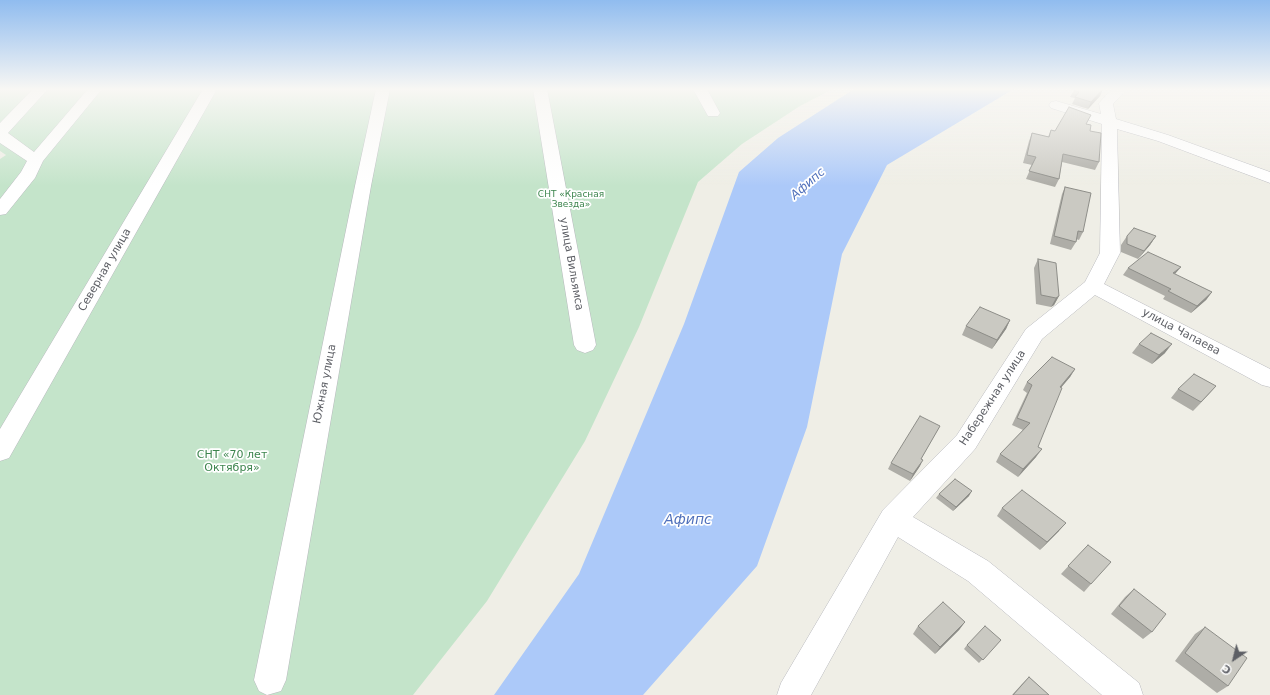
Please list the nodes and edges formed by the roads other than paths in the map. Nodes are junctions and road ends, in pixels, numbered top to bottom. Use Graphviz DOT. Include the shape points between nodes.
graph roads {
  1 [pos="10,121"];
  2 [pos="68,121"];
  3 [pos="191,121"];
  4 [pos="376,121"];
  5 [pos="546,121"];
  6 [pos="1109,121"];
  7 [pos="1113,121"];
  8 [pos="1,136"];
  9 [pos="36,160"];
  10 [pos="1270,178"];
  11 [pos="0,210"];
  12 [pos="1093,286"];
  13 [pos="585,345"];
  14 [pos="1270,379"];
  15 [pos="0,451"];
  16 [pos="894,519"];
  17 [pos="270,680"];
  18 [pos="793,695"];
  19 [pos="1127,695"];
  1 -- 8 [label="street" via="0,132"];
  2 -- 9 [label="street"];
  3 -- 15 [label="street, Северная улица"];
  4 -- 17 [label="street, Южная улица"];
  5 -- 13 [label="street, улица Вильямса"];
  6 -- 12 [label="street, Набережная улица" via="1110,253"];
  7 -- 10 [label="street"];
  8 -- 9 [label="street"];
  9 -- 11 [label="street" via="29,174"];
  12 -- 14 [label="street, улица Чапаева"];
  12 -- 16 [label="street, Набережная улица" via="1034,334 966,442"];
  16 -- 18 [label="street, Набережная улица"];
  16 -- 19 [label="street" via="978,571"];
}
